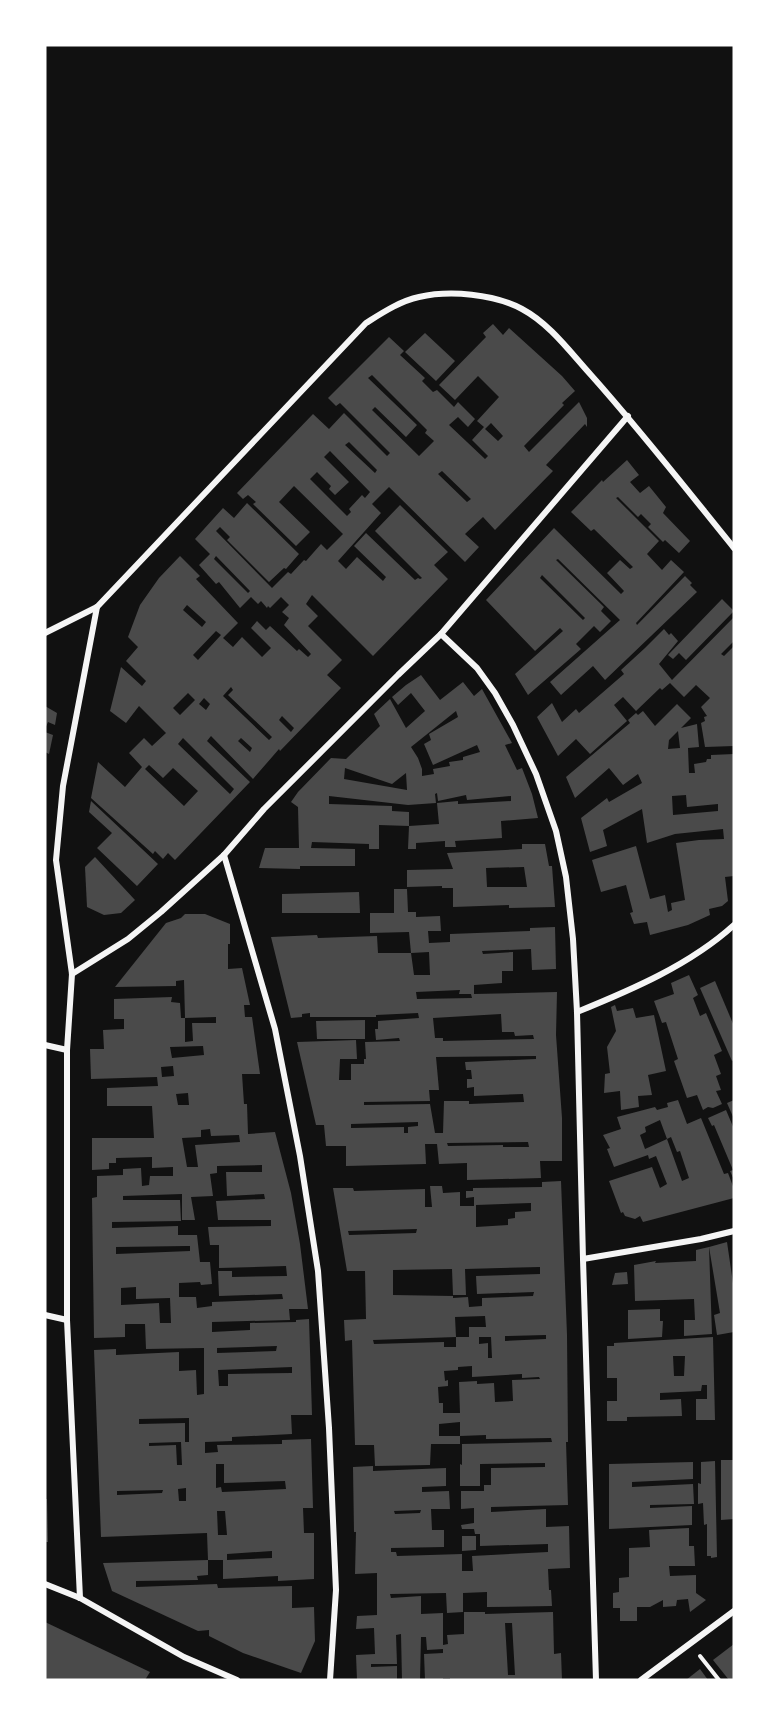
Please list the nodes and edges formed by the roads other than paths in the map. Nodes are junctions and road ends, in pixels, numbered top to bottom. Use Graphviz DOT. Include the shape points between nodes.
graph roads {
  1 [pos="628,416"];
  2 [pos="734,548"];
  3 [pos="97,607"];
  4 [pos="45,633"];
  5 [pos="441,634"];
  6 [pos="224,855"];
  7 [pos="734,925"];
  8 [pos="72,974"];
  9 [pos="576,1012"];
  10 [pos="45,1046"];
  11 [pos="68,1050"];
  12 [pos="734,1231"];
  13 [pos="583,1259"];
  14 [pos="45,1315"];
  15 [pos="67,1320"];
  16 [pos="45,1584"];
  17 [pos="80,1598"];
  18 [pos="734,1611"];
  19 [pos="237,1680"];
  20 [pos="330,1680"];
  21 [pos="596,1680"];
  22 [pos="641,1680"];
  1 -- 2 [label="street"];
  1 -- 3 [label="street" via="553,332 522,309 490,297 419,297 366,323"];
  1 -- 5 [label="street"];
  3 -- 4 [label="street"];
  3 -- 8 [label="street" via="63,786 56,860"];
  5 -- 6 [label="street" via="264,809"];
  5 -- 9 [label="street" via="477,668 495,693 536,774 556,831 566,877"];
  6 -- 8 [label="street" via="128,939"];
  6 -- 20 [label="street" via="275,1029 318,1271 336,1590"];
  7 -- 9 [label="street" via="669,970"];
  8 -- 11 [label="street"];
  9 -- 13 [label="street"];
  10 -- 11 [label="street"];
  11 -- 15 [label="street"];
  12 -- 13 [label="street"];
  13 -- 21 [label="street"];
  14 -- 15 [label="street"];
  15 -- 17 [label="street"];
  16 -- 17 [label="street"];
  17 -- 19 [label="street" via="184,1657"];
  18 -- 22 [label="street"];
}
